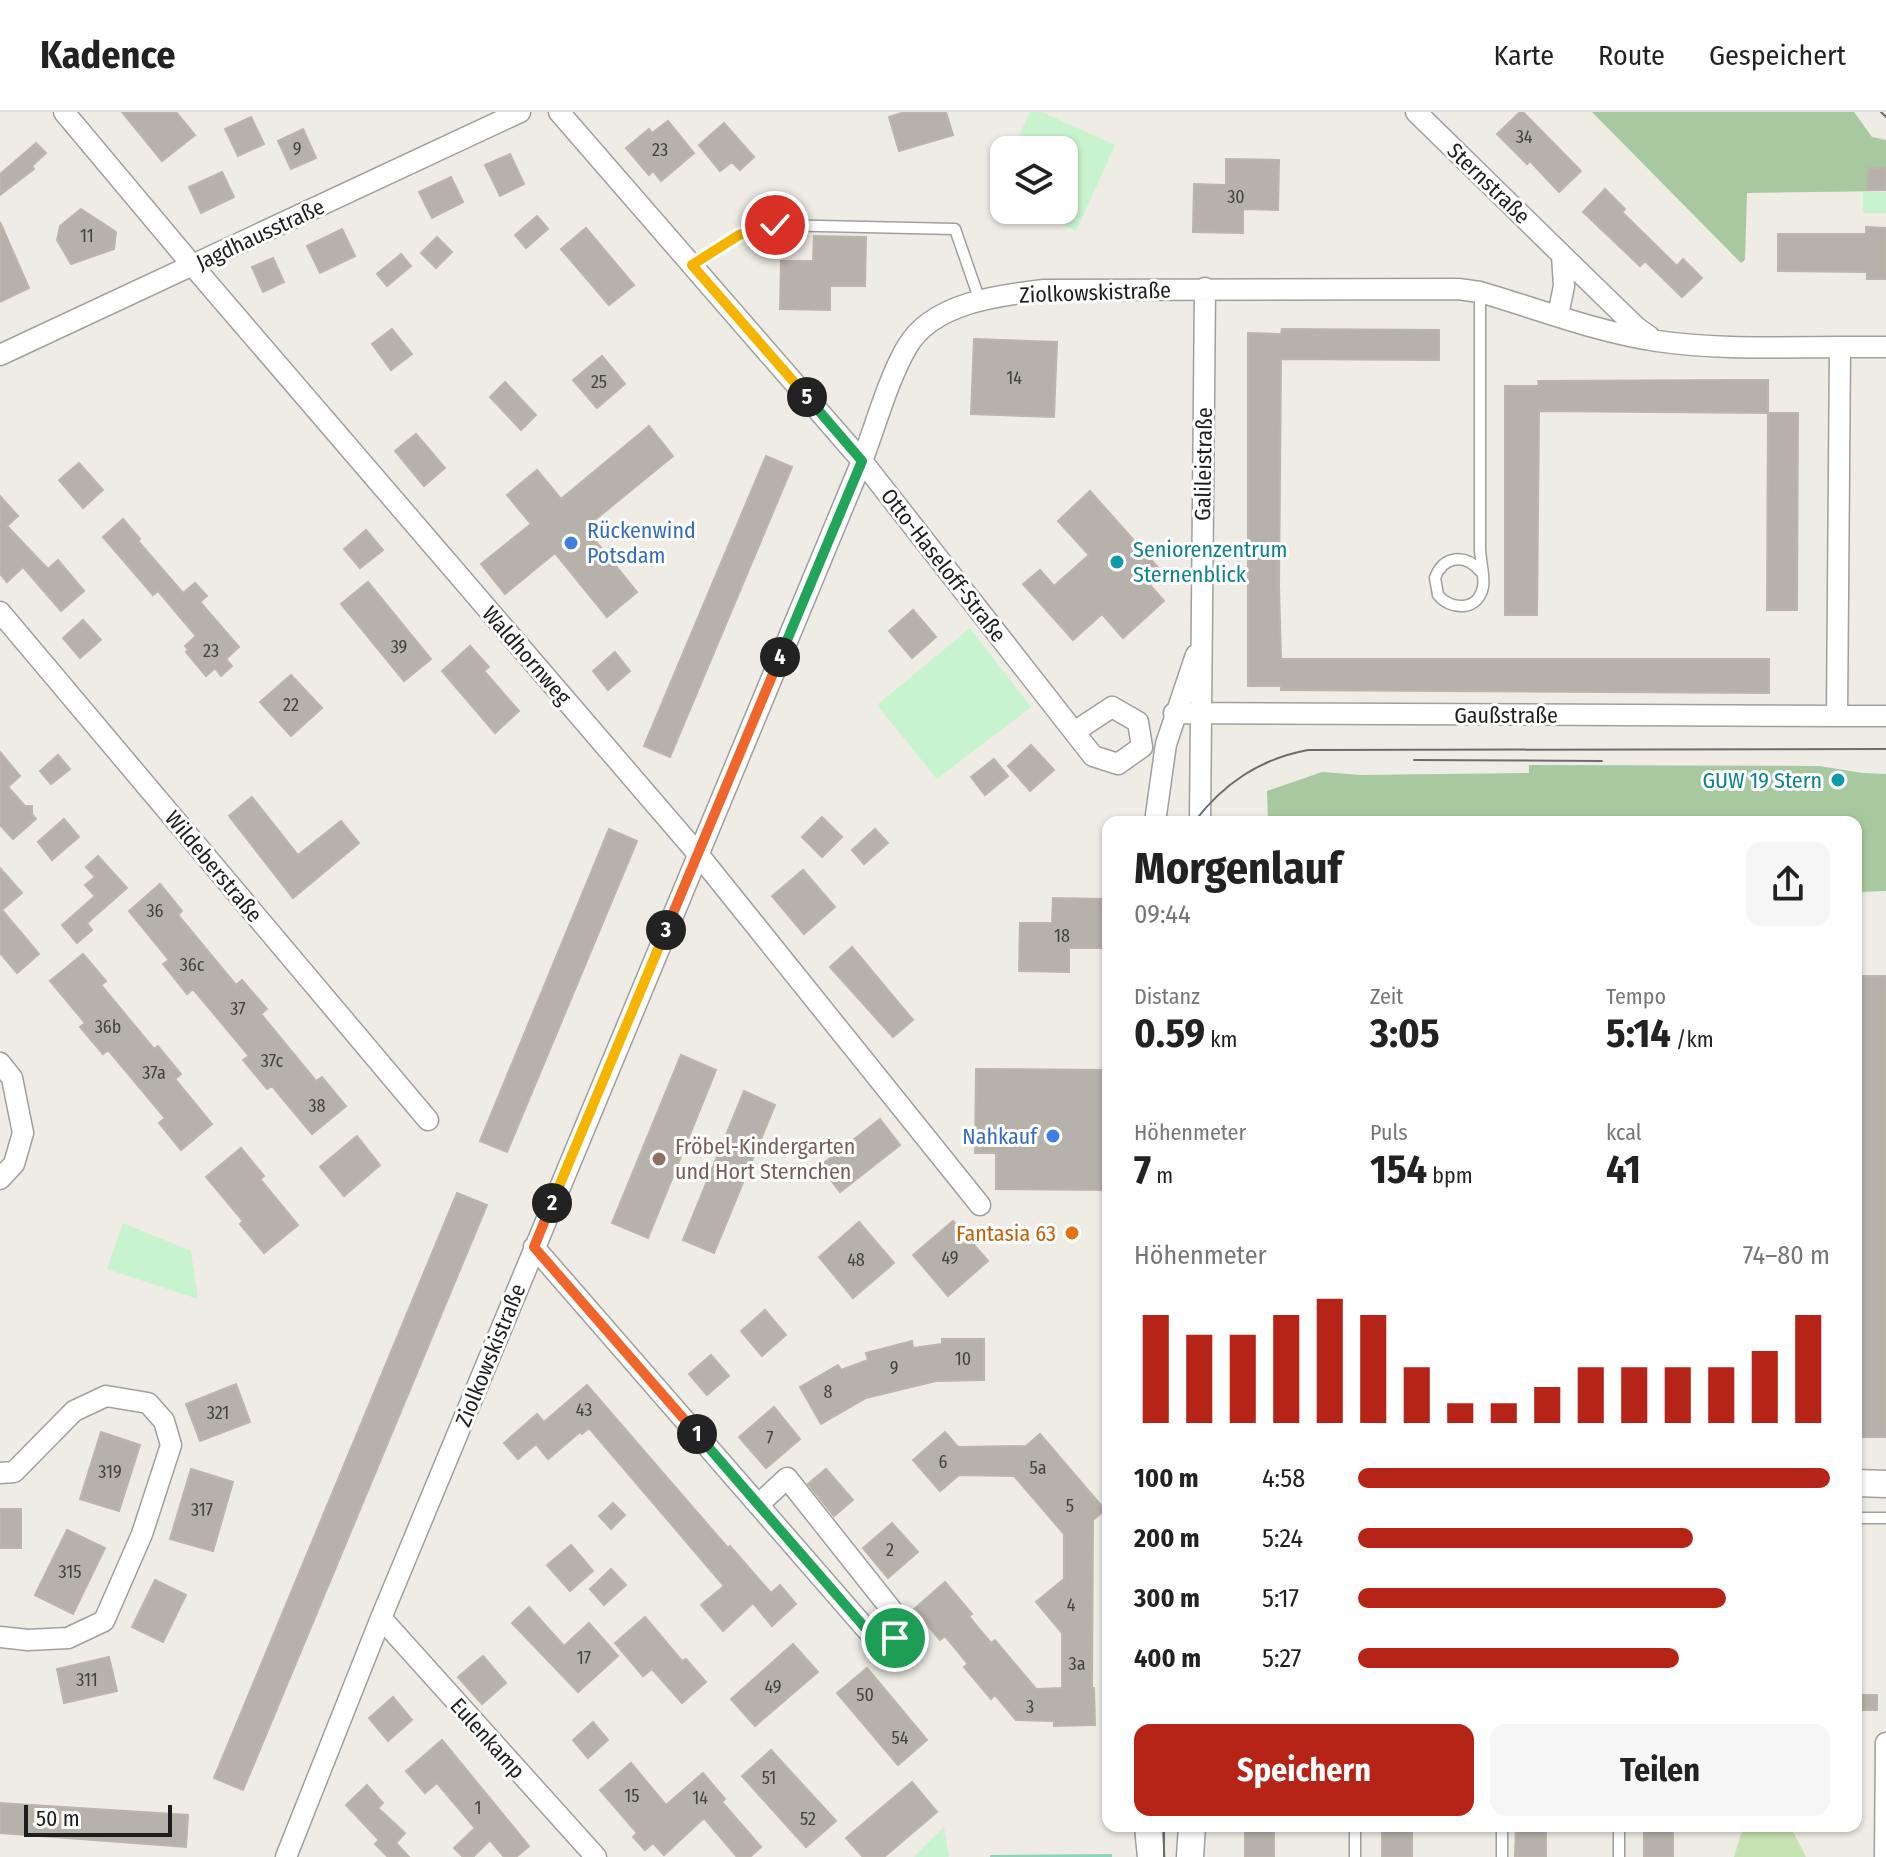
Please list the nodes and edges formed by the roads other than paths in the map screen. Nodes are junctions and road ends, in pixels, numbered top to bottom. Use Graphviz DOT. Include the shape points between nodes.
graph roads {
  1 [pos="64,112"];
  2 [pos="520,112"];
  3 [pos="559,112"];
  4 [pos="1416,112"];
  5 [pos="1562,255"];
  6 [pos="692,265"];
  7 [pos="193,266"];
  8 [pos="1205,288"];
  9 [pos="1480,292"];
  10 [pos="980,301"];
  11 [pos="1558,315"];
  12 [pos="1655,341"];
  13 [pos="1840,347"];
  14 [pos="1886,347"];
  15 [pos="0,355"];
  16 [pos="862,461"];
  17 [pos="1480,571"];
  18 [pos="0,612"];
  19 [pos="1201,640"];
  20 [pos="1174,713"];
  21 [pos="1200,714"];
  22 [pos="1837,716"];
  23 [pos="1886,716"];
  24 [pos="1074,732"];
  25 [pos="1156,816"];
  26 [pos="1200,816"];
  27 [pos="698,854"];
  28 [pos="0,1063"];
  29 [pos="428,1120"];
  30 [pos="0,1179"];
  31 [pos="980,1205"];
  32 [pos="534,1247"];
  33 [pos="0,1473"];
  34 [pos="1862,1483"];
  35 [pos="1886,1484"];
  36 [pos="758,1505"];
  37 [pos="1862,1518"];
  38 [pos="1886,1518"];
  39 [pos="381,1618"];
  40 [pos="0,1637"];
  41 [pos="1886,1743"];
  42 [pos="1149,1832"];
  43 [pos="1192,1832"];
  44 [pos="1355,1832"];
  45 [pos="1502,1832"];
  46 [pos="1619,1832"];
  47 [pos="286,1857"];
  48 [pos="596,1857"];
  49 [pos="1151,1857"];
  50 [pos="1190,1857"];
  51 [pos="1355,1857"];
  52 [pos="1502,1857"];
  53 [pos="1619,1857"];
  54 [pos="1885,1857"];
  1 -- 7 [label="street, Waldhornweg"];
  2 -- 7 [label="street, Jagdhausstraße"];
  3 -- 6 [label="street, Otto-Haseloff-Straße"];
  4 -- 5 [label="street, Sternstraße"];
  5 -- 11 [label="street" via="1564,286"];
  5 -- 12 [label="street, Sternstraße"];
  6 -- 10 [label="lane" via="739,235 775,225 955,229"];
  6 -- 16 [label="street, Otto-Haseloff-Straße"];
  7 -- 15 [label="street, Jagdhausstraße"];
  7 -- 27 [label="street, Waldhornweg"];
  8 -- 9 [label="street"];
  8 -- 10 [label="street, Ziolkowskistraße" via="1044,290"];
  8 -- 19 [label="street, Galileistraße"];
  9 -- 11 [label="street"];
  9 -- 17 [label="lane"];
  10 -- 16 [label="street, Ziolkowskistraße" via="943,314 907,346"];
  11 -- 12 [label="street"];
  12 -- 13 [label="street" via="1714,348"];
  13 -- 14 [label="street"];
  13 -- 22 [label="street"];
  16 -- 24 [label="street, Otto-Haseloff-Straße"];
  16 -- 27 [label="street, Ziolkowskistraße"];
  17 -- 17 [label="lane" via="1483,587 1467,606 1450,605 1438,595 1435,578 1443,564 1468,560"];
  18 -- 29 [label="street, Wildeberstraße"];
  19 -- 20 [label="street, Galileistraße"];
  19 -- 21 [label="street, Galileistraße"];
  20 -- 21 [label="street, Gaußstraße"];
  20 -- 25 [label="street, Galileistraße"];
  21 -- 22 [label="street, Gaußstraße"];
  21 -- 26 [label="street, Galileistraße"];
  22 -- 23 [label="street, Gaußstraße"];
  27 -- 31 [label="street, Waldhornweg"];
  27 -- 32 [label="street, Ziolkowskistraße"];
  28 -- 30 [label="street" via="12,1078 23,1133 14,1164"];
  32 -- 36 [label="street"];
  32 -- 39 [label="street, Ziolkowskistraße"];
  33 -- 40 [label="street" via="14,1472 74,1411 106,1396 148,1403 164,1421 171,1445 142,1534 104,1621 68,1638"];
  34 -- 35 [label="street"];
  36 -- 36 [label="street" via="880,1645 895,1638 902,1623 787,1478"];
  37 -- 38 [label="lane"];
  39 -- 47 [label="street, Ziolkowskistraße"];
  39 -- 48 [label="street, Eulenkamp"];
  41 -- 54 [label="street"];
  42 -- 49 [label="street"];
  43 -- 50 [label="street"];
  44 -- 51 [label="lane"];
  45 -- 52 [label="lane"];
  46 -- 53 [label="lane"];
}
